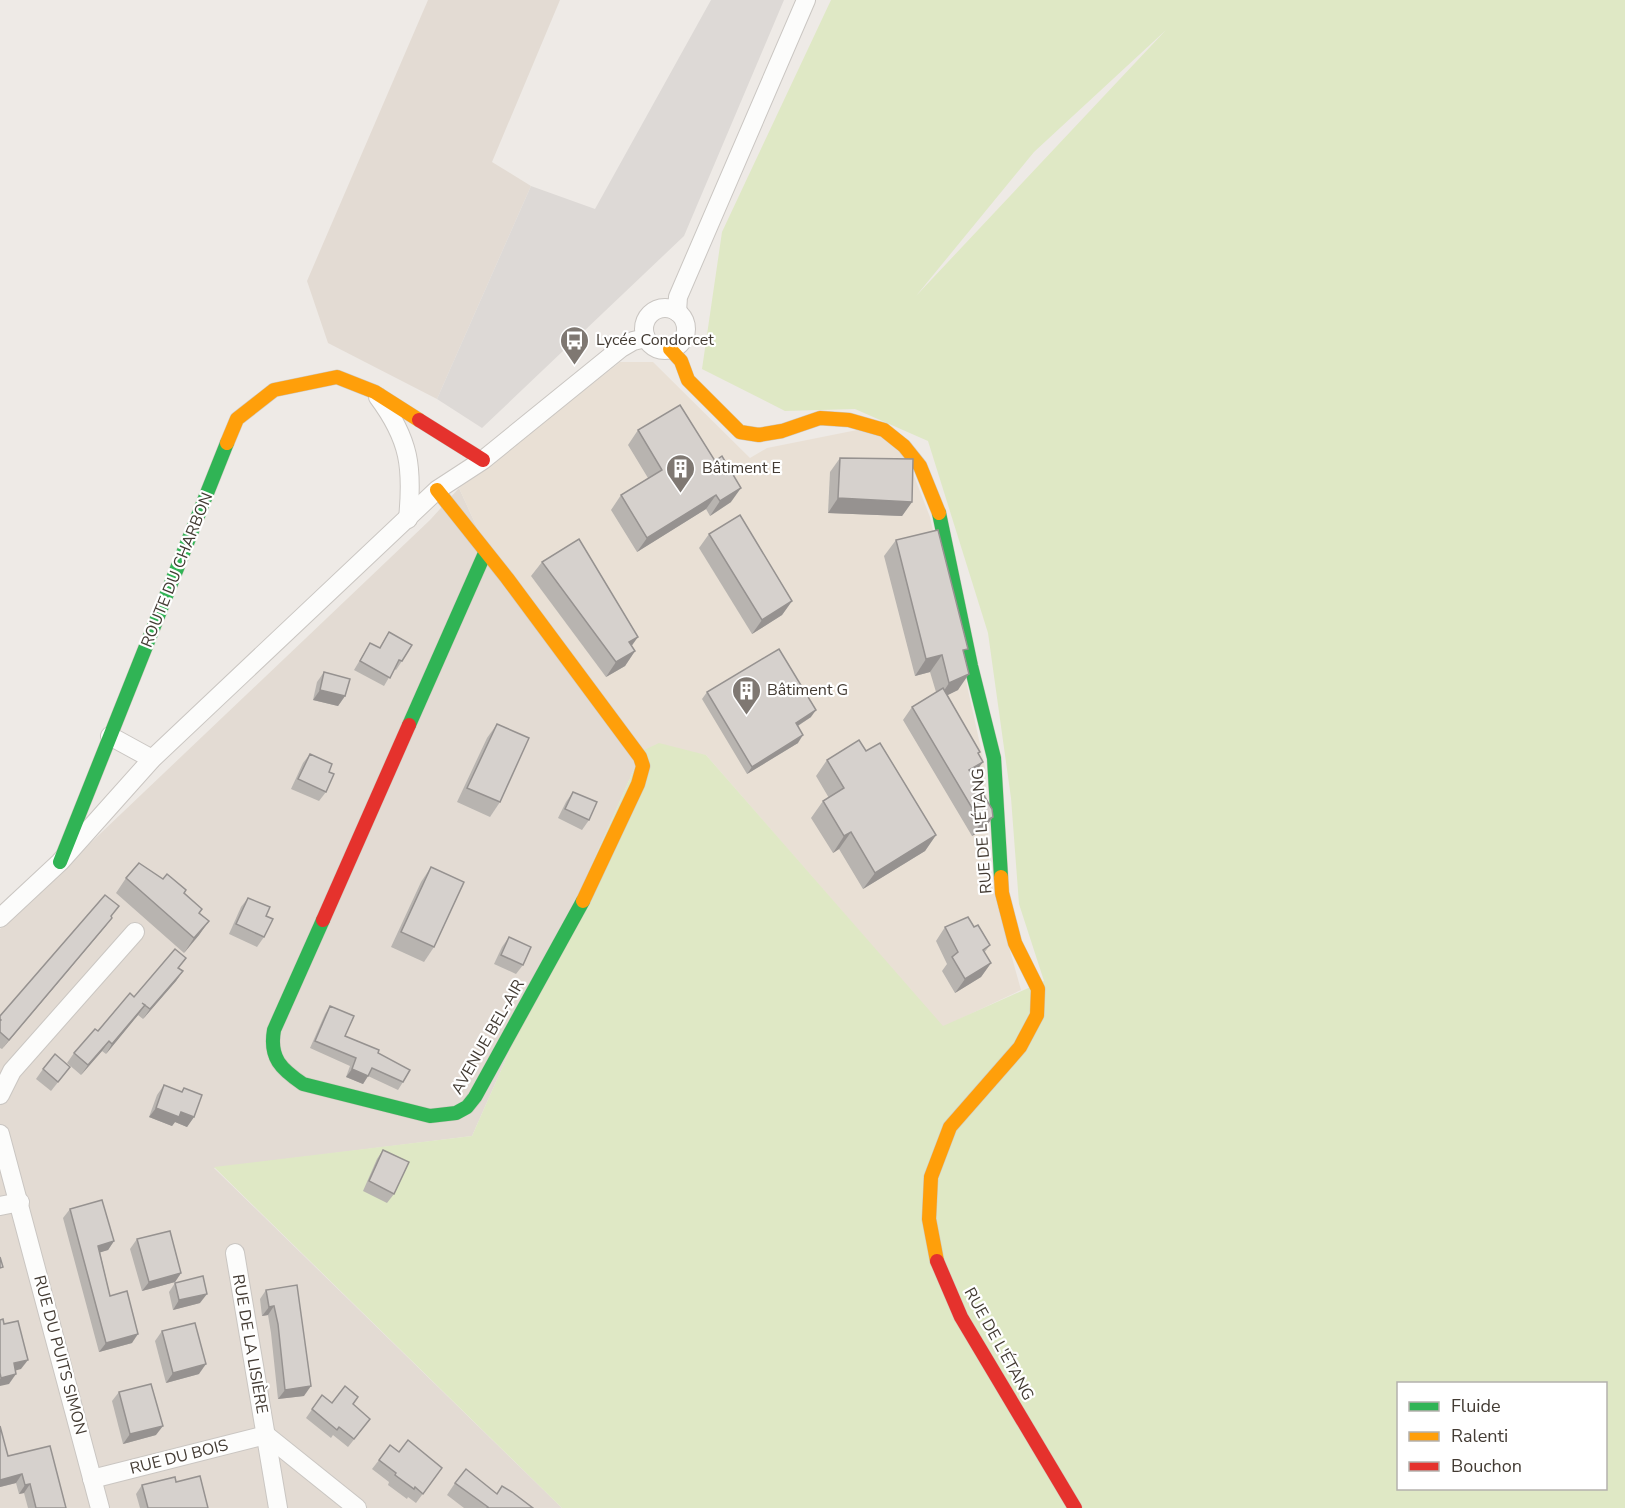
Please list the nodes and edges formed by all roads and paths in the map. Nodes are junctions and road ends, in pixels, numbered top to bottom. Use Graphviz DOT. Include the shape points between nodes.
graph roads {
  1 [pos="806,0"];
  2 [pos="677,312"];
  3 [pos="646,338"];
  4 [pos="670,349"];
  5 [pos="375,392"];
  6 [pos="483,460"];
  7 [pos="437,490"];
  8 [pos="408,519"];
  9 [pos="485,553"];
  10 [pos="110,736"];
  11 [pos="152,759"];
  12 [pos="60,862"];
  13 [pos="0,918"];
  14 [pos="135,932"];
  15 [pos="0,1095"];
  16 [pos="0,1134"];
  17 [pos="20,1202"];
  18 [pos="0,1206"];
  19 [pos="235,1253"];
  20 [pos="266,1435"];
  21 [pos="93,1479"];
  22 [pos="100,1508"];
  23 [pos="278,1508"];
  24 [pos="357,1508"];
  25 [pos="1075,1508"];
  1 -- 2 [label="street" via="678,297"];
  2 -- 3 [label="street" via="664,308 652,313 644,325"];
  2 -- 4 [label="street" via="683,318 685,333"];
  3 -- 4 [label="street" via="660,349"];
  3 -- 6 [label="street, ROUTE DU CHARBON" via="621,348"];
  4 -- 25 [label="street, RUE DE L'ÉTANG" via="681,361 688,380 740,432 759,435 782,431 820,418 849,420 884,430 920,466 938,508 994,758 1002,893 1015,943 1038,989 1037,1015 1020,1047 950,1127 931,1177 928,1219 936,1257 961,1317"];
  5 -- 6 [label="street, ROUTE DU CHARBON"];
  5 -- 8 [label="street" via="405,440 411,484"];
  5 -- 10 [label="street, ROUTE DU CHARBON" via="338,377 327,379 274,390 237,419"];
  6 -- 7 [label="street, ROUTE DU CHARBON"];
  7 -- 8 [label="street, ROUTE DU CHARBON"];
  7 -- 9 [label="street, AVENUE BEL-AIR"];
  8 -- 11 [label="street, ROUTE DU CHARBON"];
  9 -- 9 [label="street, AVENUE BEL-AIR" via="274,1030 271,1048 285,1072 303,1084 430,1116 456,1113 475,1097 577,915 643,766"];
  10 -- 11 [label="street"];
  10 -- 12 [label="street, ROUTE DU CHARBON"];
  11 -- 12 [label="street, ROUTE DU CHARBON"];
  12 -- 13 [label="street, ROUTE DU CHARBON"];
  14 -- 15 [label="street" via="12,1071"];
  16 -- 17 [label="street, RUE DU PUITS SIMON"];
  17 -- 18 [label="street"];
  17 -- 21 [label="street, RUE DU PUITS SIMON"];
  19 -- 20 [label="street, RUE DE LA LISIÈRE"];
  20 -- 21 [label="street, RUE DU BOIS"];
  20 -- 23 [label="street, RUE DE LA LISIÈRE"];
  20 -- 24 [label="street, RUE DE LA LISIÈRE"];
  21 -- 22 [label="street, RUE DU PUITS SIMON"];
}
